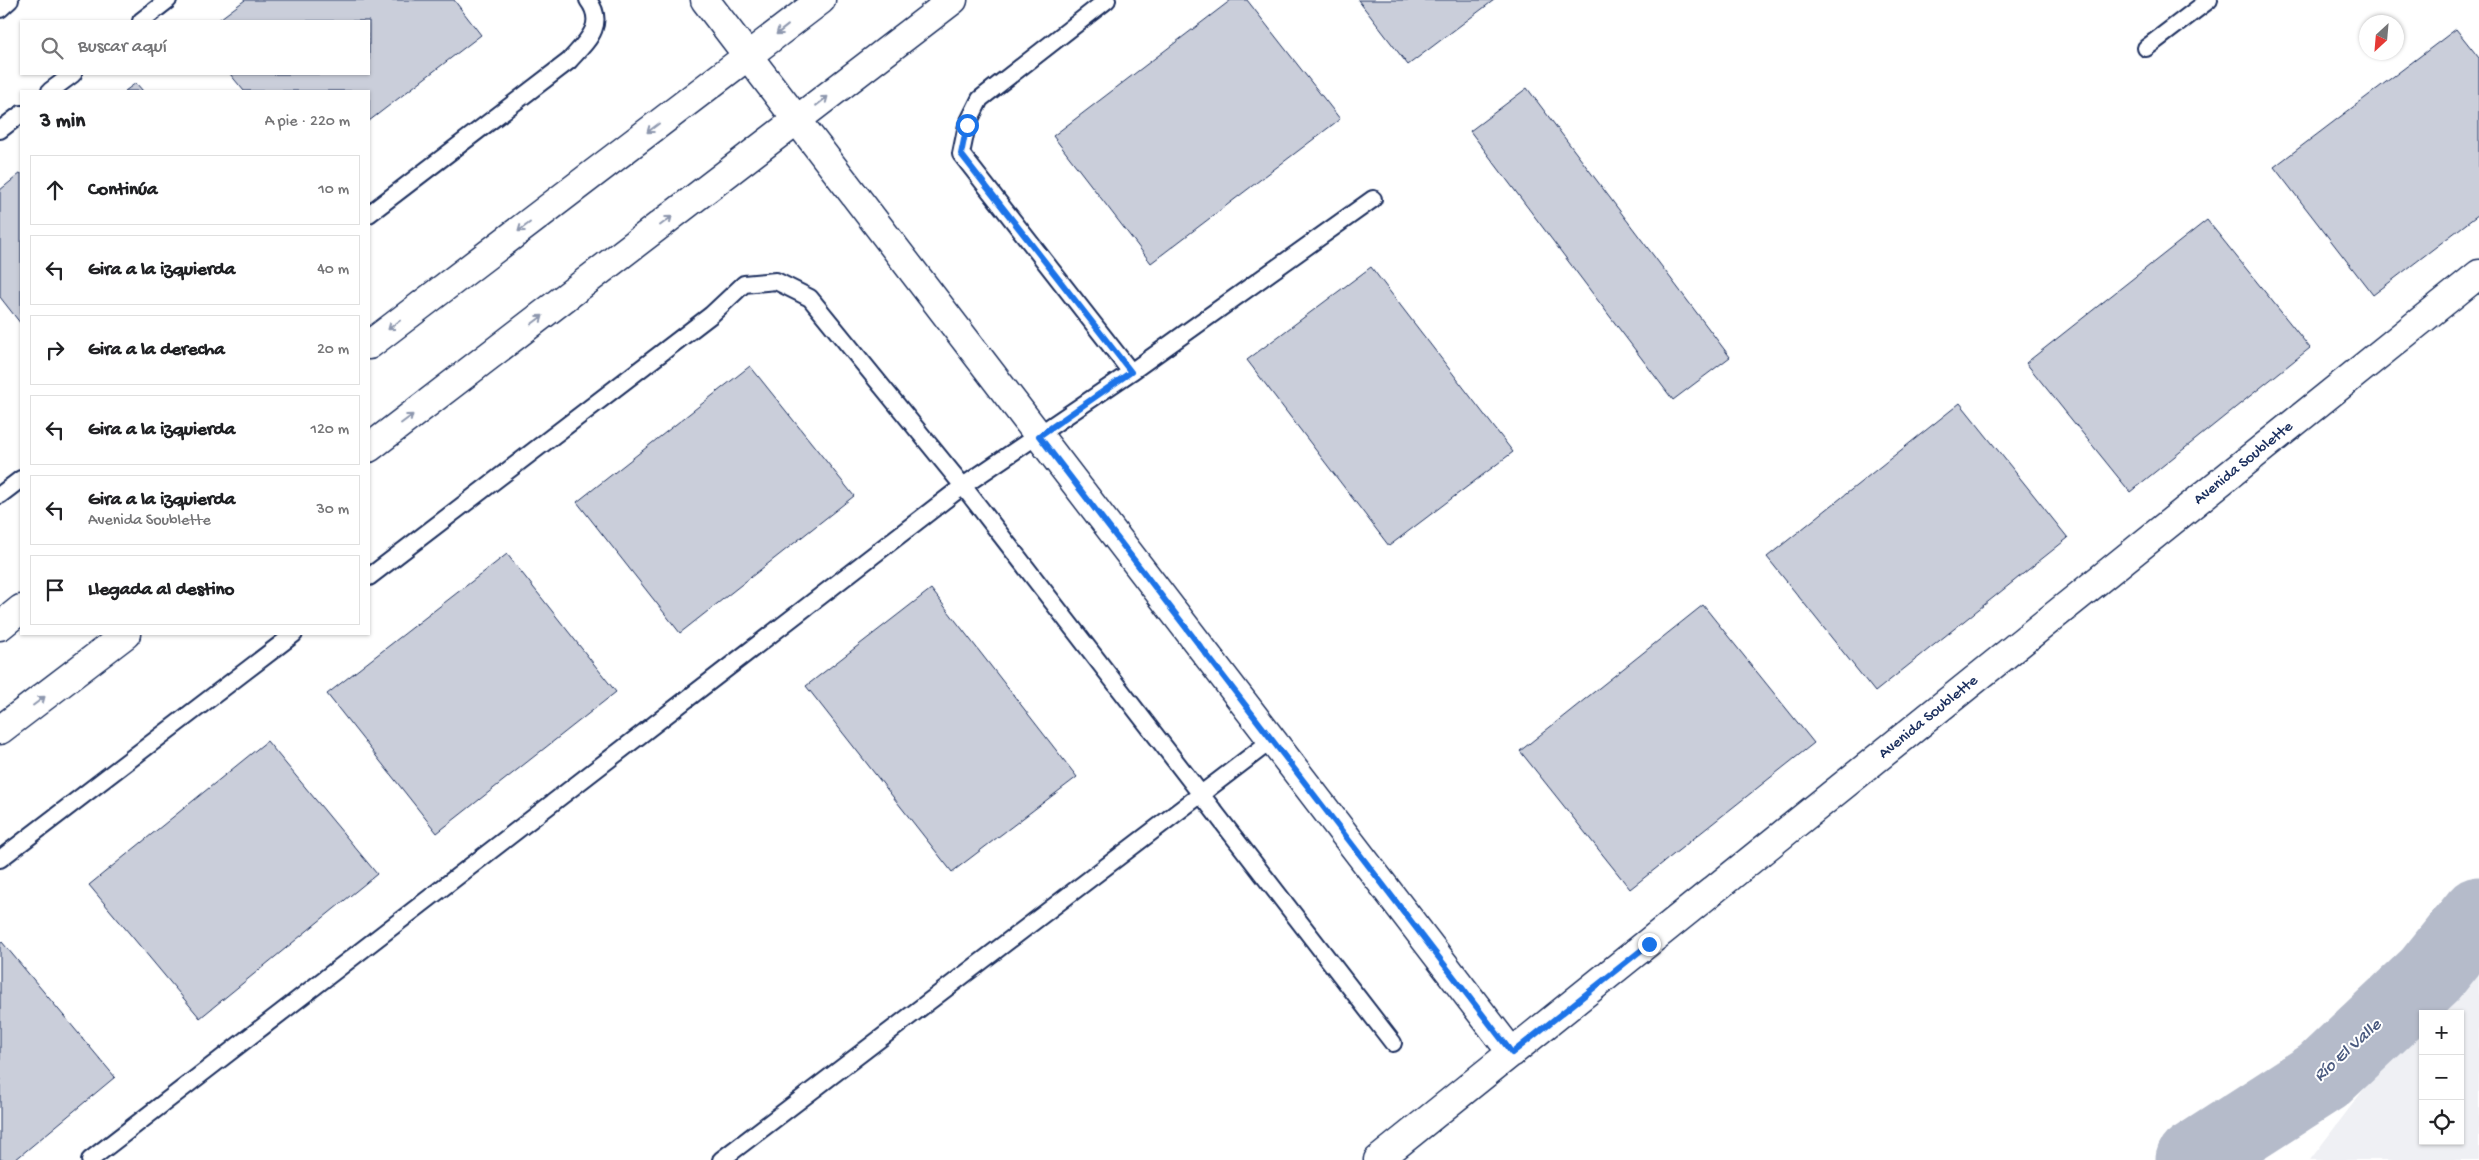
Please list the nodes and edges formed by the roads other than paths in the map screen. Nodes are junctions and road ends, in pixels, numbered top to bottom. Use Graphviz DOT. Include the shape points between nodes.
graph roads {
  1 [pos="10,0"];
  2 [pos="168,0"];
  3 [pos="588,0"];
  4 [pos="705,0"];
  5 [pos="821,0"];
  6 [pos="953,0"];
  7 [pos="1107,0"];
  8 [pos="2209,0"];
  9 [pos="0,9"];
  10 [pos="142,20"];
  11 [pos="2146,48"];
  12 [pos="748,56"];
  13 [pos="72,75"];
  14 [pos="51,90"];
  15 [pos="20,115"];
  16 [pos="798,121"];
  17 [pos="0,130"];
  18 [pos="1373,199"];
  19 [pos="370,213"];
  20 [pos="2479,274"];
  21 [pos="370,344"];
  22 [pos="1131,372"];
  23 [pos="1039,436"];
  24 [pos="370,447"];
  25 [pos="20,480"];
  26 [pos="963,486"];
  27 [pos="0,495"];
  28 [pos="370,576"];
  29 [pos="20,611"];
  30 [pos="0,626"];
  31 [pos="125,635"];
  32 [pos="293,635"];
  33 [pos="0,730"];
  34 [pos="1272,740"];
  35 [pos="1200,794"];
  36 [pos="0,859"];
  37 [pos="1393,1043"];
  38 [pos="1512,1053"];
  39 [pos="90,1160"];
  40 [pos="721,1160"];
  41 [pos="1378,1160"];
  1 -- 9 [label="lane"];
  2 -- 10 [label="lane"];
  3 -- 19 [label="lane" via="596,10 596,23 589,40 569,61"];
  4 -- 12 [label="street"];
  5 -- 12 [label="street, one-way"];
  16 -- 6 [label="street, one-way"];
  7 -- 22 [label="lane" via="980,99 967,125 961,154"];
  8 -- 11 [label="lane"];
  12 -- 16 [label="street"];
  12 -- 21 [label="street, one-way"];
  13 -- 14 [label="lane"];
  15 -- 17 [label="lane"];
  16 -- 23 [label="street"];
  24 -- 16 [label="street, one-way"];
  18 -- 22 [label="lane"];
  20 -- 38 [label="street, Avenida Soublette"];
  22 -- 23 [label="lane"];
  23 -- 26 [label="lane"];
  23 -- 34 [label="street"];
  25 -- 27 [label="lane"];
  26 -- 28 [label="lane" via="810,298 776,281 744,284 711,315"];
  26 -- 35 [label="lane"];
  26 -- 39 [label="lane"];
  29 -- 30 [label="street"];
  33 -- 31 [label="street, one-way"];
  32 -- 36 [label="lane"];
  34 -- 35 [label="lane"];
  34 -- 38 [label="street"];
  35 -- 37 [label="lane"];
  35 -- 40 [label="lane"];
  38 -- 41 [label="street, Avenida Soublette"];
}
